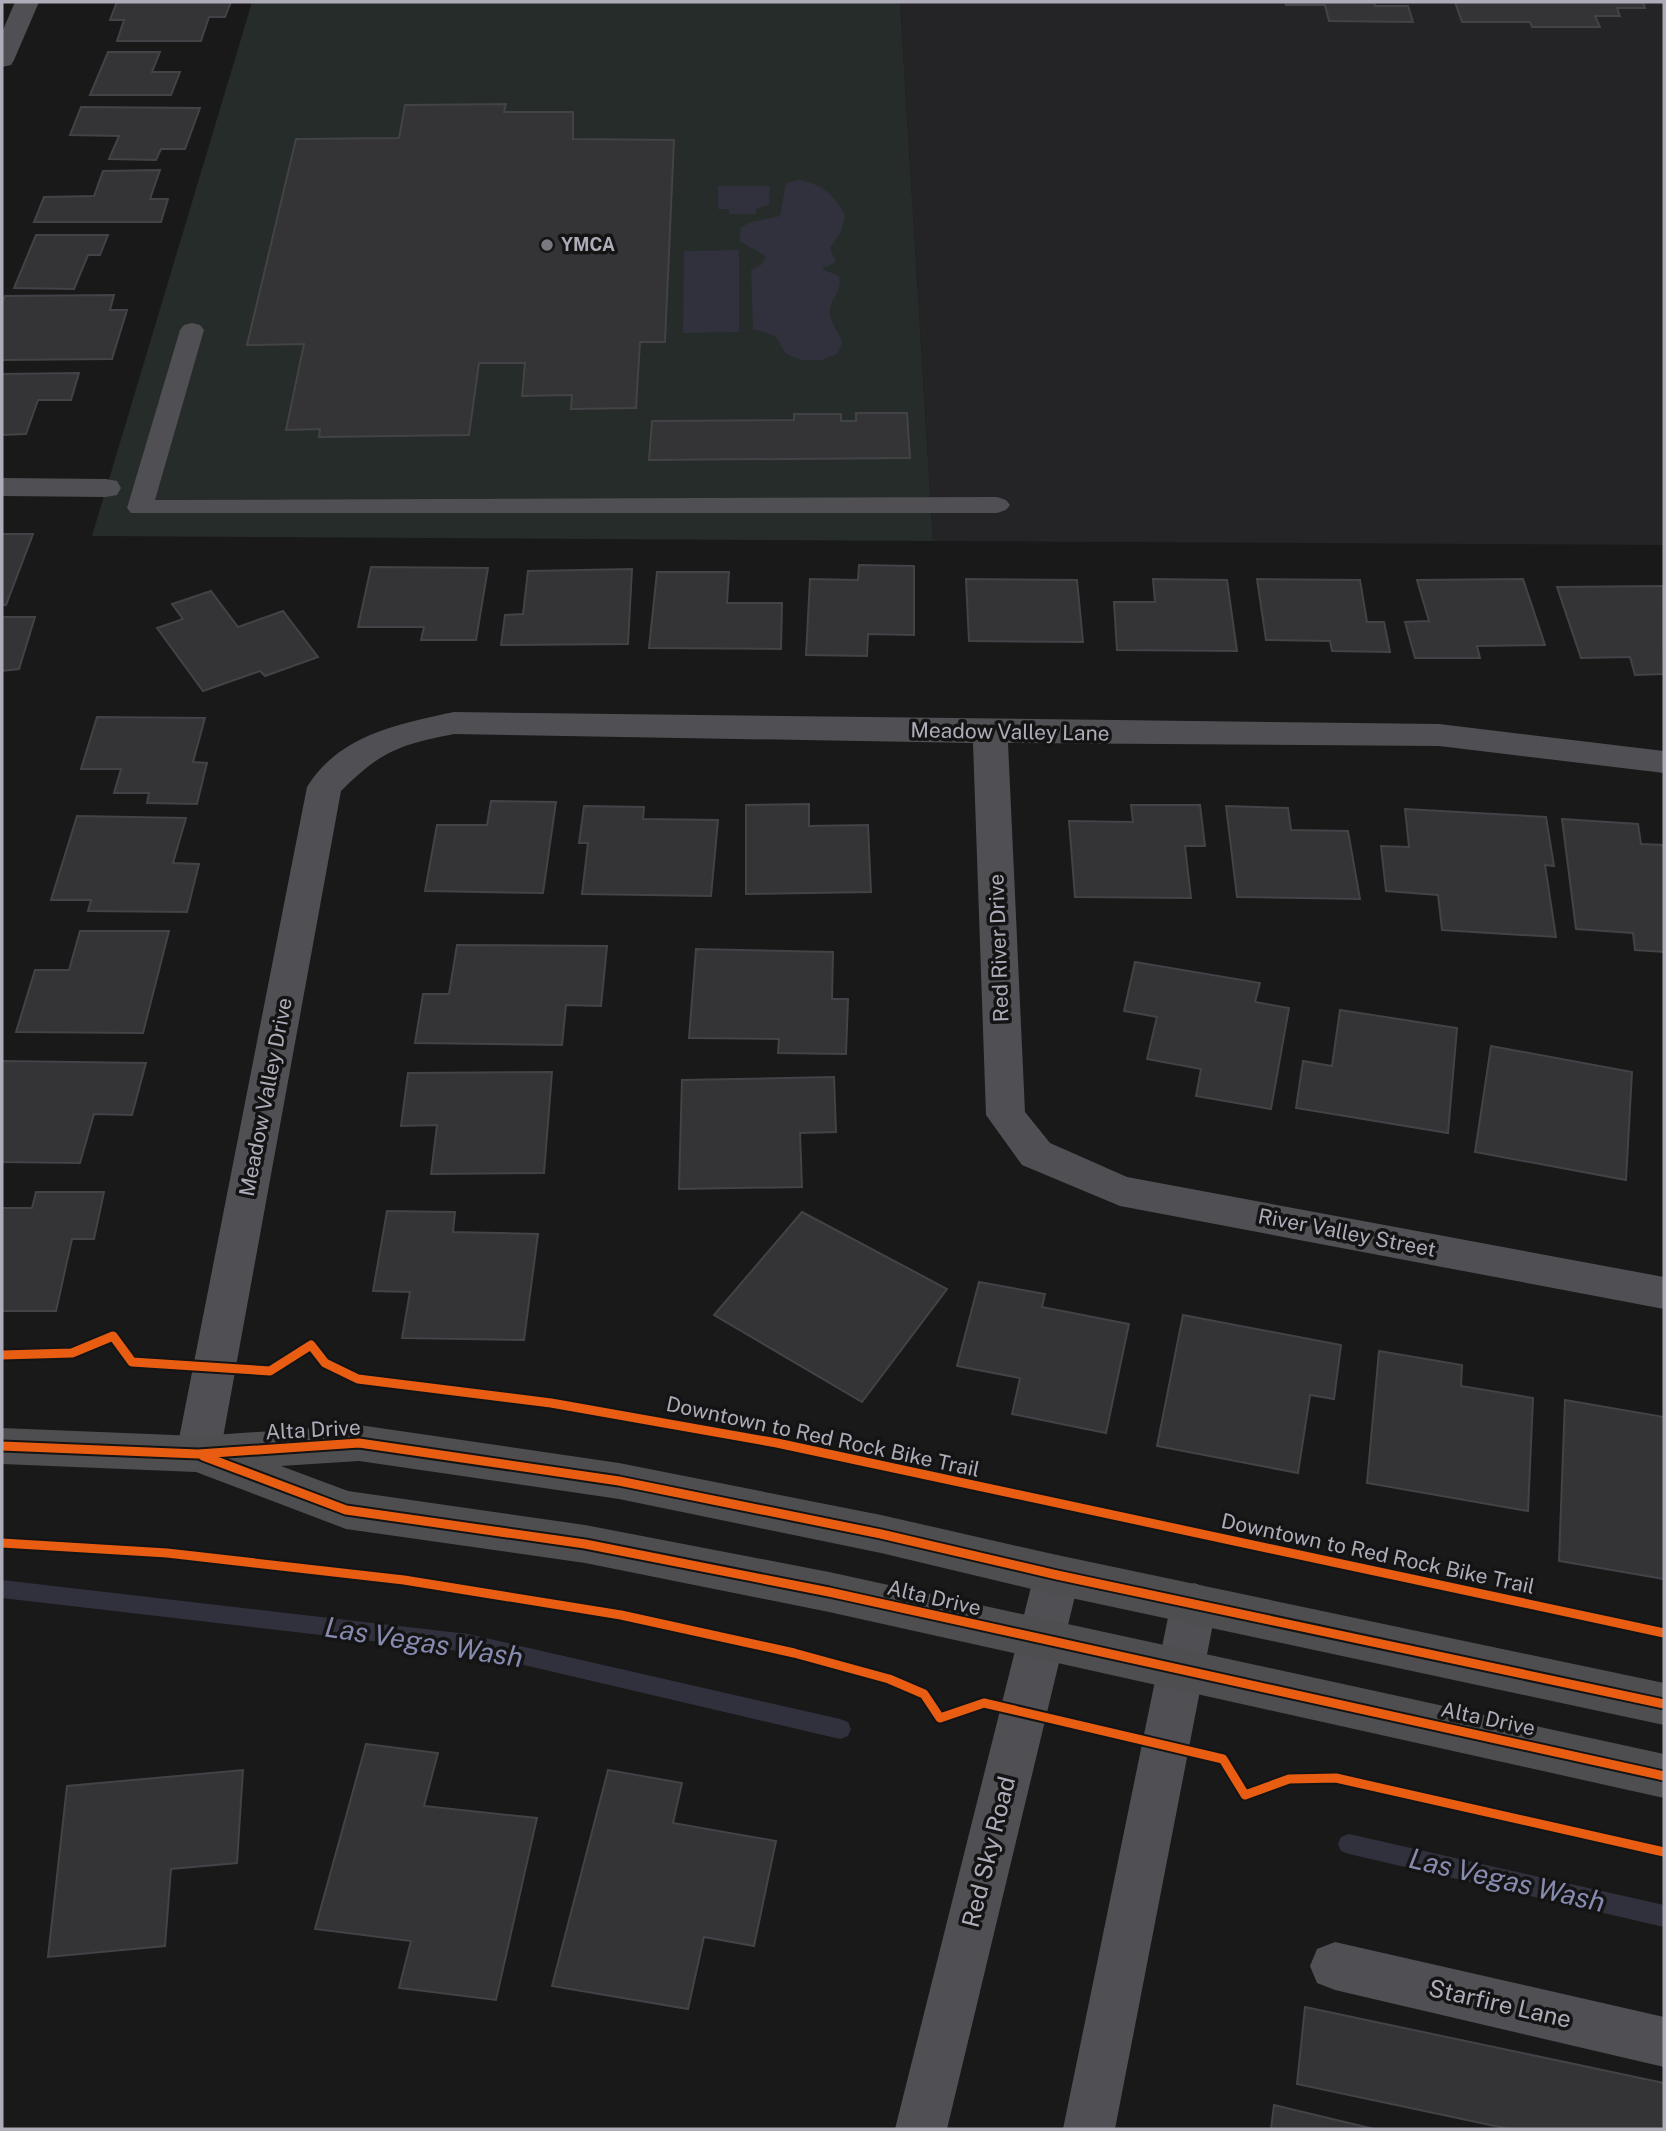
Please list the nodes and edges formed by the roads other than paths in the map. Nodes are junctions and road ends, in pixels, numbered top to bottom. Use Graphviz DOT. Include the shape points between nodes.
graph roads {
  1 [pos="27,2"];
  2 [pos="2,60"];
  3 [pos="192,330"];
  4 [pos="2,487"];
  5 [pos="106,488"];
  6 [pos="146,488"];
  7 [pos="997,505"];
  8 [pos="990,732"];
  9 [pos="359,753"];
  10 [pos="1664,762"];
  11 [pos="1036,1154"];
  12 [pos="1664,1293"];
  13 [pos="2,1446"];
  14 [pos="198,1454"];
  15 [pos="1057,1575"];
  16 [pos="1194,1603"];
  17 [pos="1040,1639"];
  18 [pos="1182,1669"];
  19 [pos="1664,1704"];
  20 [pos="1664,1776"];
  21 [pos="1335,1966"];
  22 [pos="1664,2042"];
  23 [pos="921,2129"];
  24 [pos="1089,2129"];
  1 -- 2 [label="street"];
  3 -- 6 [label="lane"];
  4 -- 5 [label="street"];
  5 -- 6 [label="lane"];
  6 -- 7 [label="lane" via="140,508"];
  8 -- 9 [label="street, Meadow Valley Lane" via="454,723 401,734"];
  8 -- 10 [label="street, Meadow Valley Lane" via="1439,735"];
  8 -- 11 [label="street, Red River Drive" via="1006,1115"];
  9 -- 14 [label="street, Meadow Valley Drive" via="324,787"];
  11 -- 12 [label="street, River Valley Street" via="1120,1191"];
  13 -- 14 [label="main road, Alta Drive"];
  14 -- 15 [label="main road, Alta Drive" via="359,1443 620,1481"];
  14 -- 17 [label="main road, Alta Drive" via="346,1510 585,1544"];
  15 -- 16 [label="main road, Alta Drive"];
  15 -- 17 [label="street, Red Sky Road"];
  16 -- 18 [label="street"];
  16 -- 19 [label="main road, Alta Drive"];
  17 -- 18 [label="main road, Alta Drive"];
  17 -- 23 [label="street, Red Sky Road"];
  18 -- 20 [label="main road, Alta Drive"];
  18 -- 24 [label="street"];
  21 -- 22 [label="street, Starfire Lane"];
}
